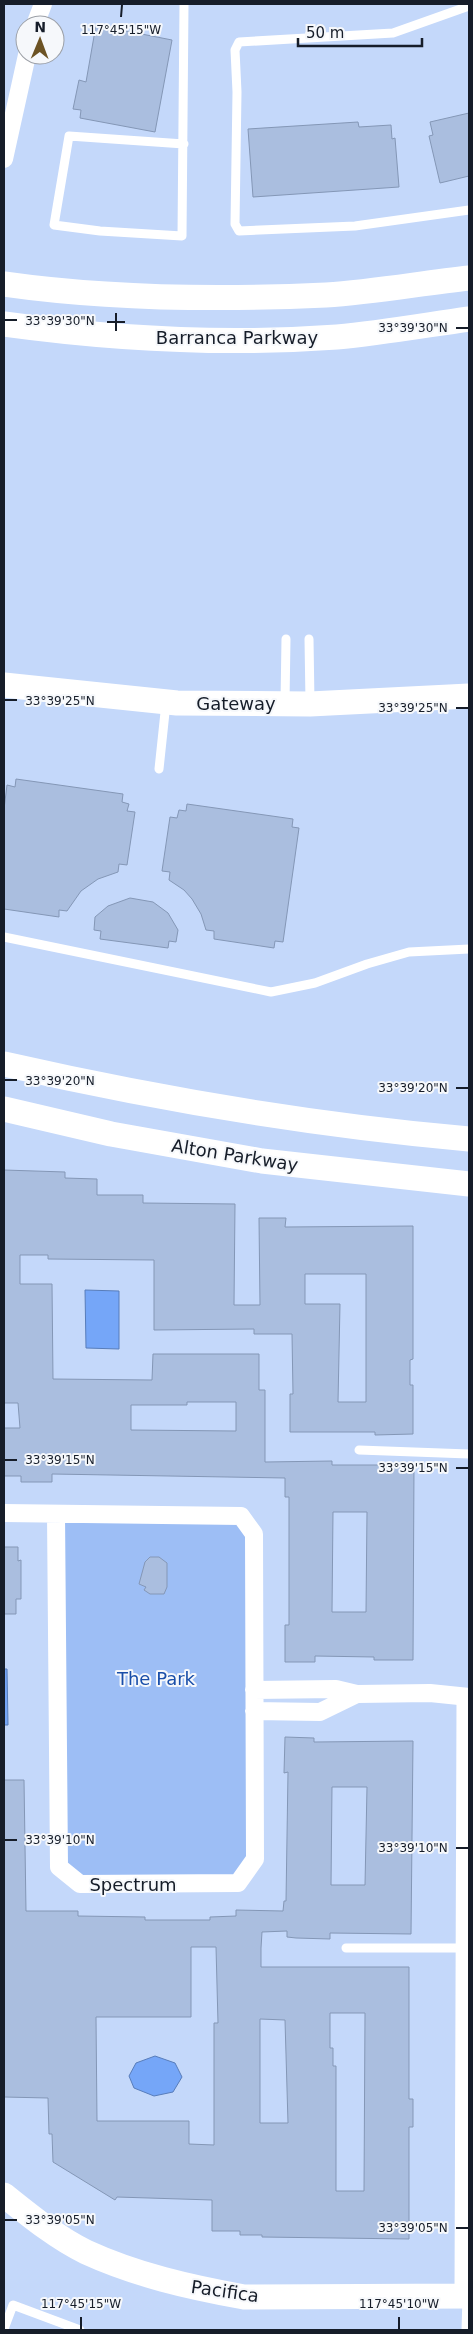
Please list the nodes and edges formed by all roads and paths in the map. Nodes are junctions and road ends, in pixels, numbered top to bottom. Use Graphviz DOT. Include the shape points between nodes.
graph roads {
  1 [pos="184,4"];
  2 [pos="469,6"];
  3 [pos="25,65"];
  4 [pos="184,144"];
  5 [pos="4,159"];
  6 [pos="469,210"];
  7 [pos="469,278"];
  8 [pos="4,284"];
  9 [pos="469,319"];
  10 [pos="4,324"];
  11 [pos="309,639"];
  12 [pos="286,640"];
  13 [pos="4,685"];
  14 [pos="469,696"];
  15 [pos="166,702"];
  16 [pos="285,703"];
  17 [pos="310,704"];
  18 [pos="159,768"];
  19 [pos="4,937"];
  20 [pos="469,949"];
  21 [pos="4,1064"];
  22 [pos="4,1109"];
  23 [pos="469,1139"];
  24 [pos="469,1184"];
  25 [pos="359,1450"];
  26 [pos="469,1454"];
  27 [pos="4,1513"];
  28 [pos="56,1514"];
  29 [pos="254,1690"];
  30 [pos="357,1694"];
  31 [pos="469,1697"];
  32 [pos="469,1702"];
  33 [pos="254,1711"];
  34 [pos="469,1945"];
  35 [pos="346,1948"];
  36 [pos="4,2195"];
  37 [pos="468,2296"];
  38 [pos="4,2329"];
  39 [pos="80,2330"];
  40 [pos="466,2330"];
  1 -- 4 [label="lane"];
  2 -- 6 [label="lane" via="393,33 239,42 234,50 237,92 235,224 239,231 355,226"];
  3 -- 5 [label="street"];
  4 -- 4 [label="lane" via="182,236 54,225 70,136"];
  7 -- 8 [label="main road" via="328,294 203,298 138,296"];
  9 -- 10 [label="main road, Barranca Parkway" via="338,336 212,340 80,334"];
  11 -- 17 [label="lane"];
  12 -- 16 [label="lane"];
  13 -- 15 [label="main road, Gateway"];
  14 -- 17 [label="main road, Gateway"];
  15 -- 16 [label="main road, Gateway"];
  15 -- 18 [label="lane"];
  16 -- 17 [label="main road, Gateway"];
  19 -- 20 [label="lane" via="271,992 315,983 409,952"];
  21 -- 23 [label="main road" via="143,1095 258,1114"];
  22 -- 24 [label="main road, Alton Parkway" via="111,1134 262,1162"];
  25 -- 26 [label="lane"];
  27 -- 28 [label="street, Spectrum"];
  28 -- 29 [label="street, Spectrum" via="241,1516 254,1534"];
  28 -- 33 [label="street, Spectrum" via="59,1867 80,1884 238,1884 255,1859"];
  29 -- 30 [label="street" via="336,1689"];
  29 -- 33 [label="street, Spectrum"];
  30 -- 31 [label="street" via="430,1693"];
  30 -- 33 [label="street" via="320,1712"];
  32 -- 34 [label="main road"];
  34 -- 35 [label="lane"];
  34 -- 37 [label="main road"];
  36 -- 37 [label="main road, Pacifica" via="28,2215 84,2251 141,2273 211,2291 244,2296"];
  37 -- 40 [label="lane"];
  38 -- 39 [label="lane" via="13,2305"];
}
